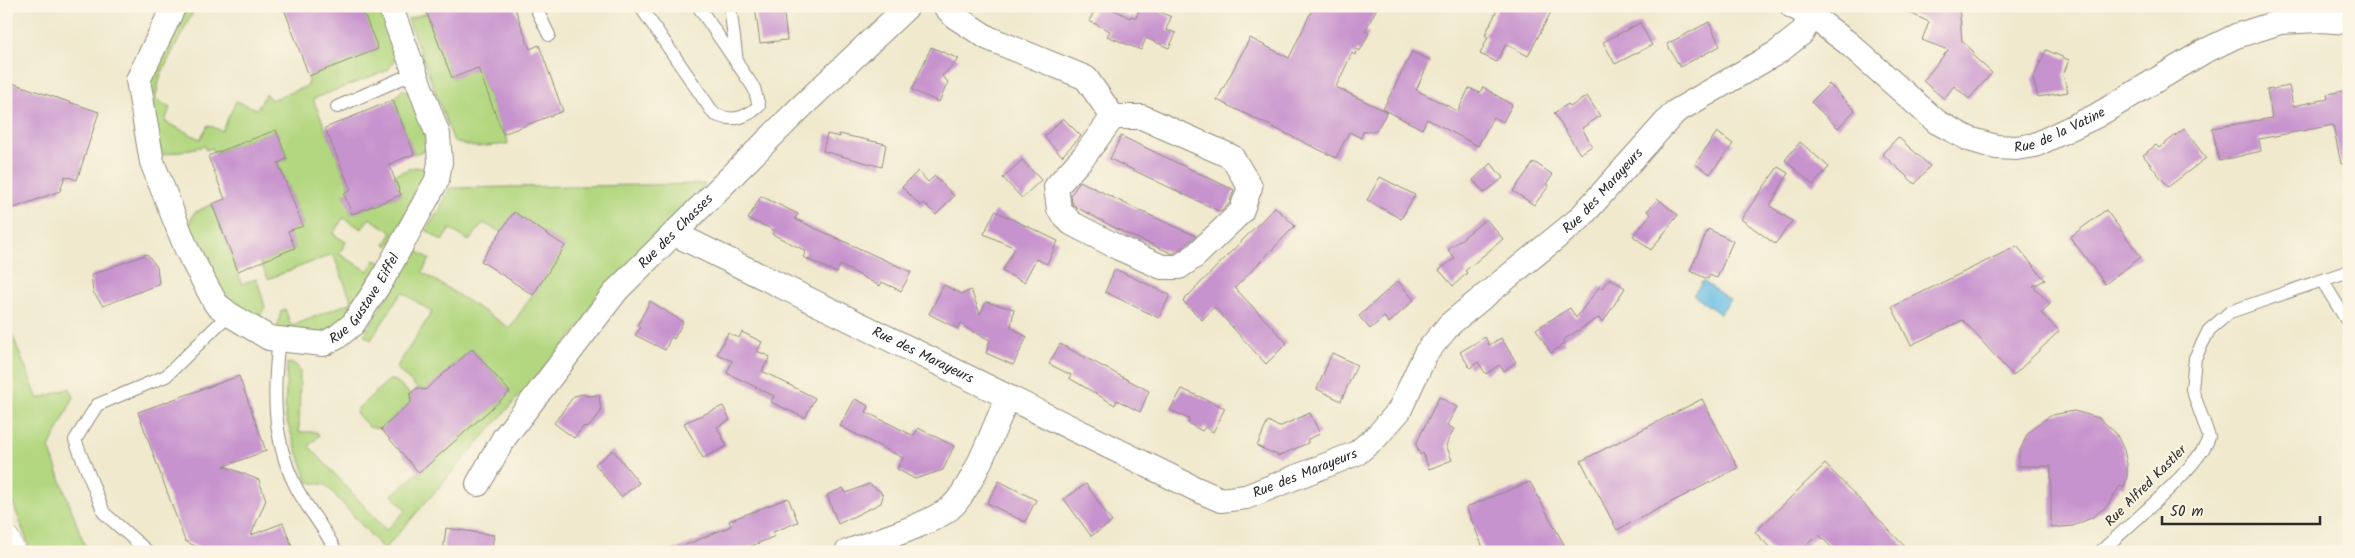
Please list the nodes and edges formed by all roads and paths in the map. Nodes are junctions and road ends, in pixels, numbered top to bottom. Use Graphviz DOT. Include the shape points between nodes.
graph roads {
  1 [pos="174,6"];
  2 [pos="390,6"];
  3 [pos="536,6"];
  4 [pos="640,6"];
  5 [pos="698,6"];
  6 [pos="730,6"];
  7 [pos="908,6"];
  8 [pos="945,6"];
  9 [pos="1807,10"];
  10 [pos="2349,22"];
  11 [pos="549,35"];
  12 [pos="738,64"];
  13 [pos="416,72"];
  14 [pos="337,107"];
  15 [pos="1113,117"];
  16 [pos="675,234"];
  17 [pos="2349,271"];
  18 [pos="2323,282"];
  19 [pos="229,314"];
  20 [pos="2349,324"];
  21 [pos="279,339"];
  22 [pos="1007,398"];
  23 [pos="478,484"];
  24 [pos="6,540"];
  25 [pos="147,551"];
  26 [pos="11,552"];
  27 [pos="336,552"];
  28 [pos="847,552"];
  29 [pos="2100,552"];
  1 -- 19 [label="street, Rue Gustave Eiffel" via="138,80 152,162 187,250 216,304"];
  2 -- 13 [label="street, Rue Gustave Eiffel"];
  3 -- 11 [label="lane"];
  4 -- 12 [label="lane" via="714,114 727,120 749,115 759,106 754,88"];
  5 -- 12 [label="lane"];
  6 -- 12 [label="lane"];
  7 -- 16 [label="street, Rue des Chasses" via="800,108"];
  8 -- 15 [label="street" via="954,16 988,38 1086,78"];
  9 -- 10 [label="street, Rue de la Vatine" via="1937,122 1968,139 1996,147 2016,148 2035,144 2096,116 2203,52 2279,18"];
  9 -- 22 [label="street, Rue des Marayeurs" via="1802,34 1778,52 1675,112 1579,219 1450,324 1426,353 1399,411 1357,453 1246,497 1221,500"];
  13 -- 14 [label="lane"];
  13 -- 21 [label="street, Rue Gustave Eiffel" via="438,135 440,162 437,180 382,280 352,324 322,344"];
  15 -- 15 [label="street" via="1056,187 1059,209 1071,223 1119,248 1162,267 1179,267 1241,212 1250,187 1232,157 1142,117"];
  16 -- 22 [label="street, Rue des Marayeurs"];
  16 -- 23 [label="street, Rue des Chasses" via="631,276 595,317 504,438"];
  17 -- 18 [label="lane"];
  18 -- 20 [label="lane"];
  18 -- 29 [label="lane, Rue Alfred Kastler" via="2230,312 2209,330 2196,358 2192,389 2209,437 2207,443 2189,468"];
  19 -- 21 [label="street, Rue Gustave Eiffel" via="260,334"];
  19 -- 25 [label="lane" via="166,376 97,405 75,440 104,513"];
  21 -- 27 [label="lane" via="274,397 280,446 294,484 331,539"];
  22 -- 28 [label="street" via="964,493 950,508 933,518"];
  24 -- 26 [label="main road"];
}
